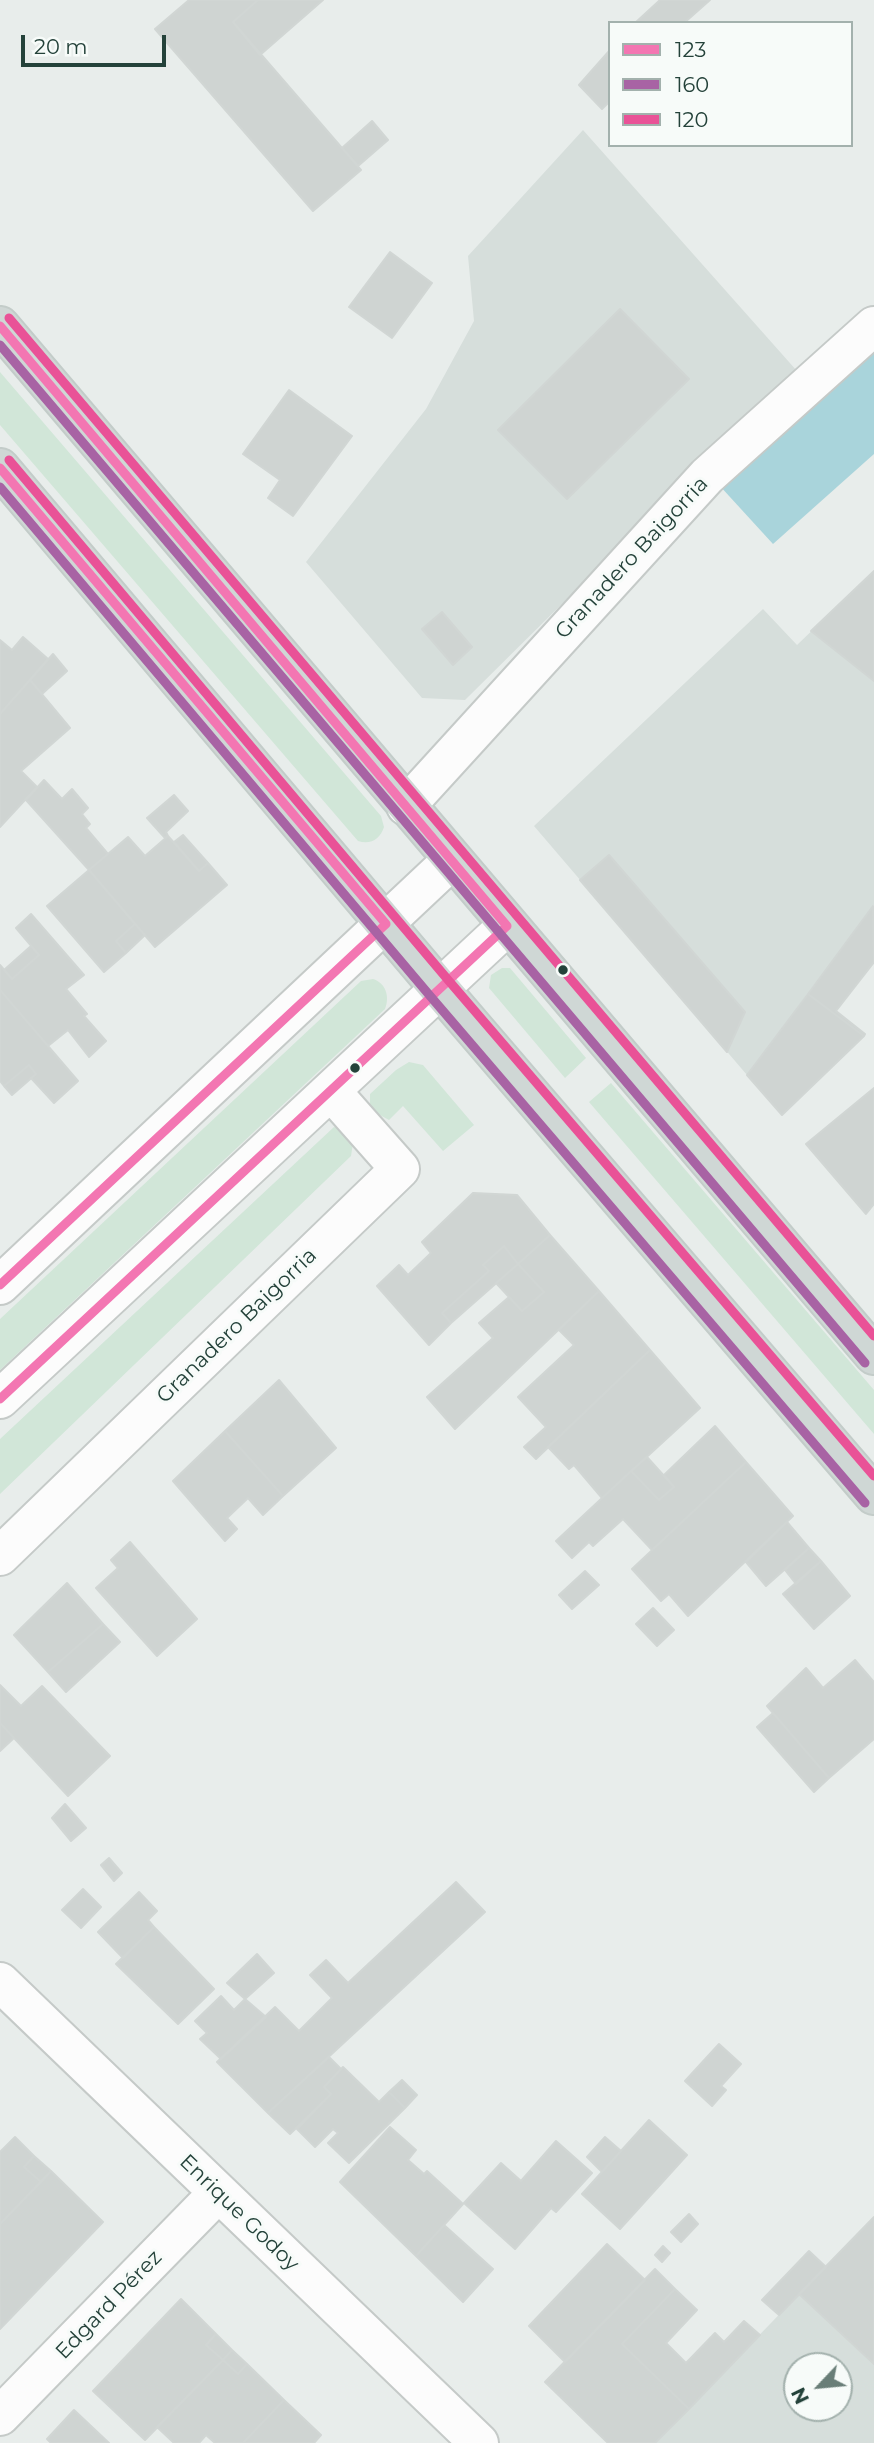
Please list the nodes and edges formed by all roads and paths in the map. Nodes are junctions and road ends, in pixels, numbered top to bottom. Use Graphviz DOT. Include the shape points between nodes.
graph roads {
  1 [pos="0,326"];
  2 [pos="874,326"];
  3 [pos="0,468"];
  4 [pos="406,806"];
  5 [pos="452,860"];
  6 [pos="386,924"];
  7 [pos="507,926"];
  8 [pos="440,989"];
  9 [pos="331,1091"];
  10 [pos="0,1285"];
  11 [pos="874,1355"];
  12 [pos="0,1399"];
  13 [pos="874,1495"];
  14 [pos="0,1556"];
  15 [pos="0,1982"];
  16 [pos="218,2193"];
  17 [pos="0,2416"];
  18 [pos="479,2443"];
  1 -- 4 [label="main road"];
  2 -- 4 [label="street, Granadero Baigorria" via="707,476"];
  3 -- 6 [label="main road"];
  4 -- 5 [label="main road"];
  5 -- 6 [label="street"];
  5 -- 7 [label="main road"];
  6 -- 8 [label="main road"];
  6 -- 10 [label="street"];
  7 -- 8 [label="street"];
  7 -- 11 [label="main road"];
  8 -- 9 [label="street"];
  8 -- 13 [label="main road"];
  9 -- 12 [label="street"];
  9 -- 14 [label="street, Granadero Baigorria" via="400,1169"];
  15 -- 16 [label="street, Enrique Godoy"];
  16 -- 17 [label="street, Edgard Pérez"];
  16 -- 18 [label="street, Enrique Godoy"];
}
